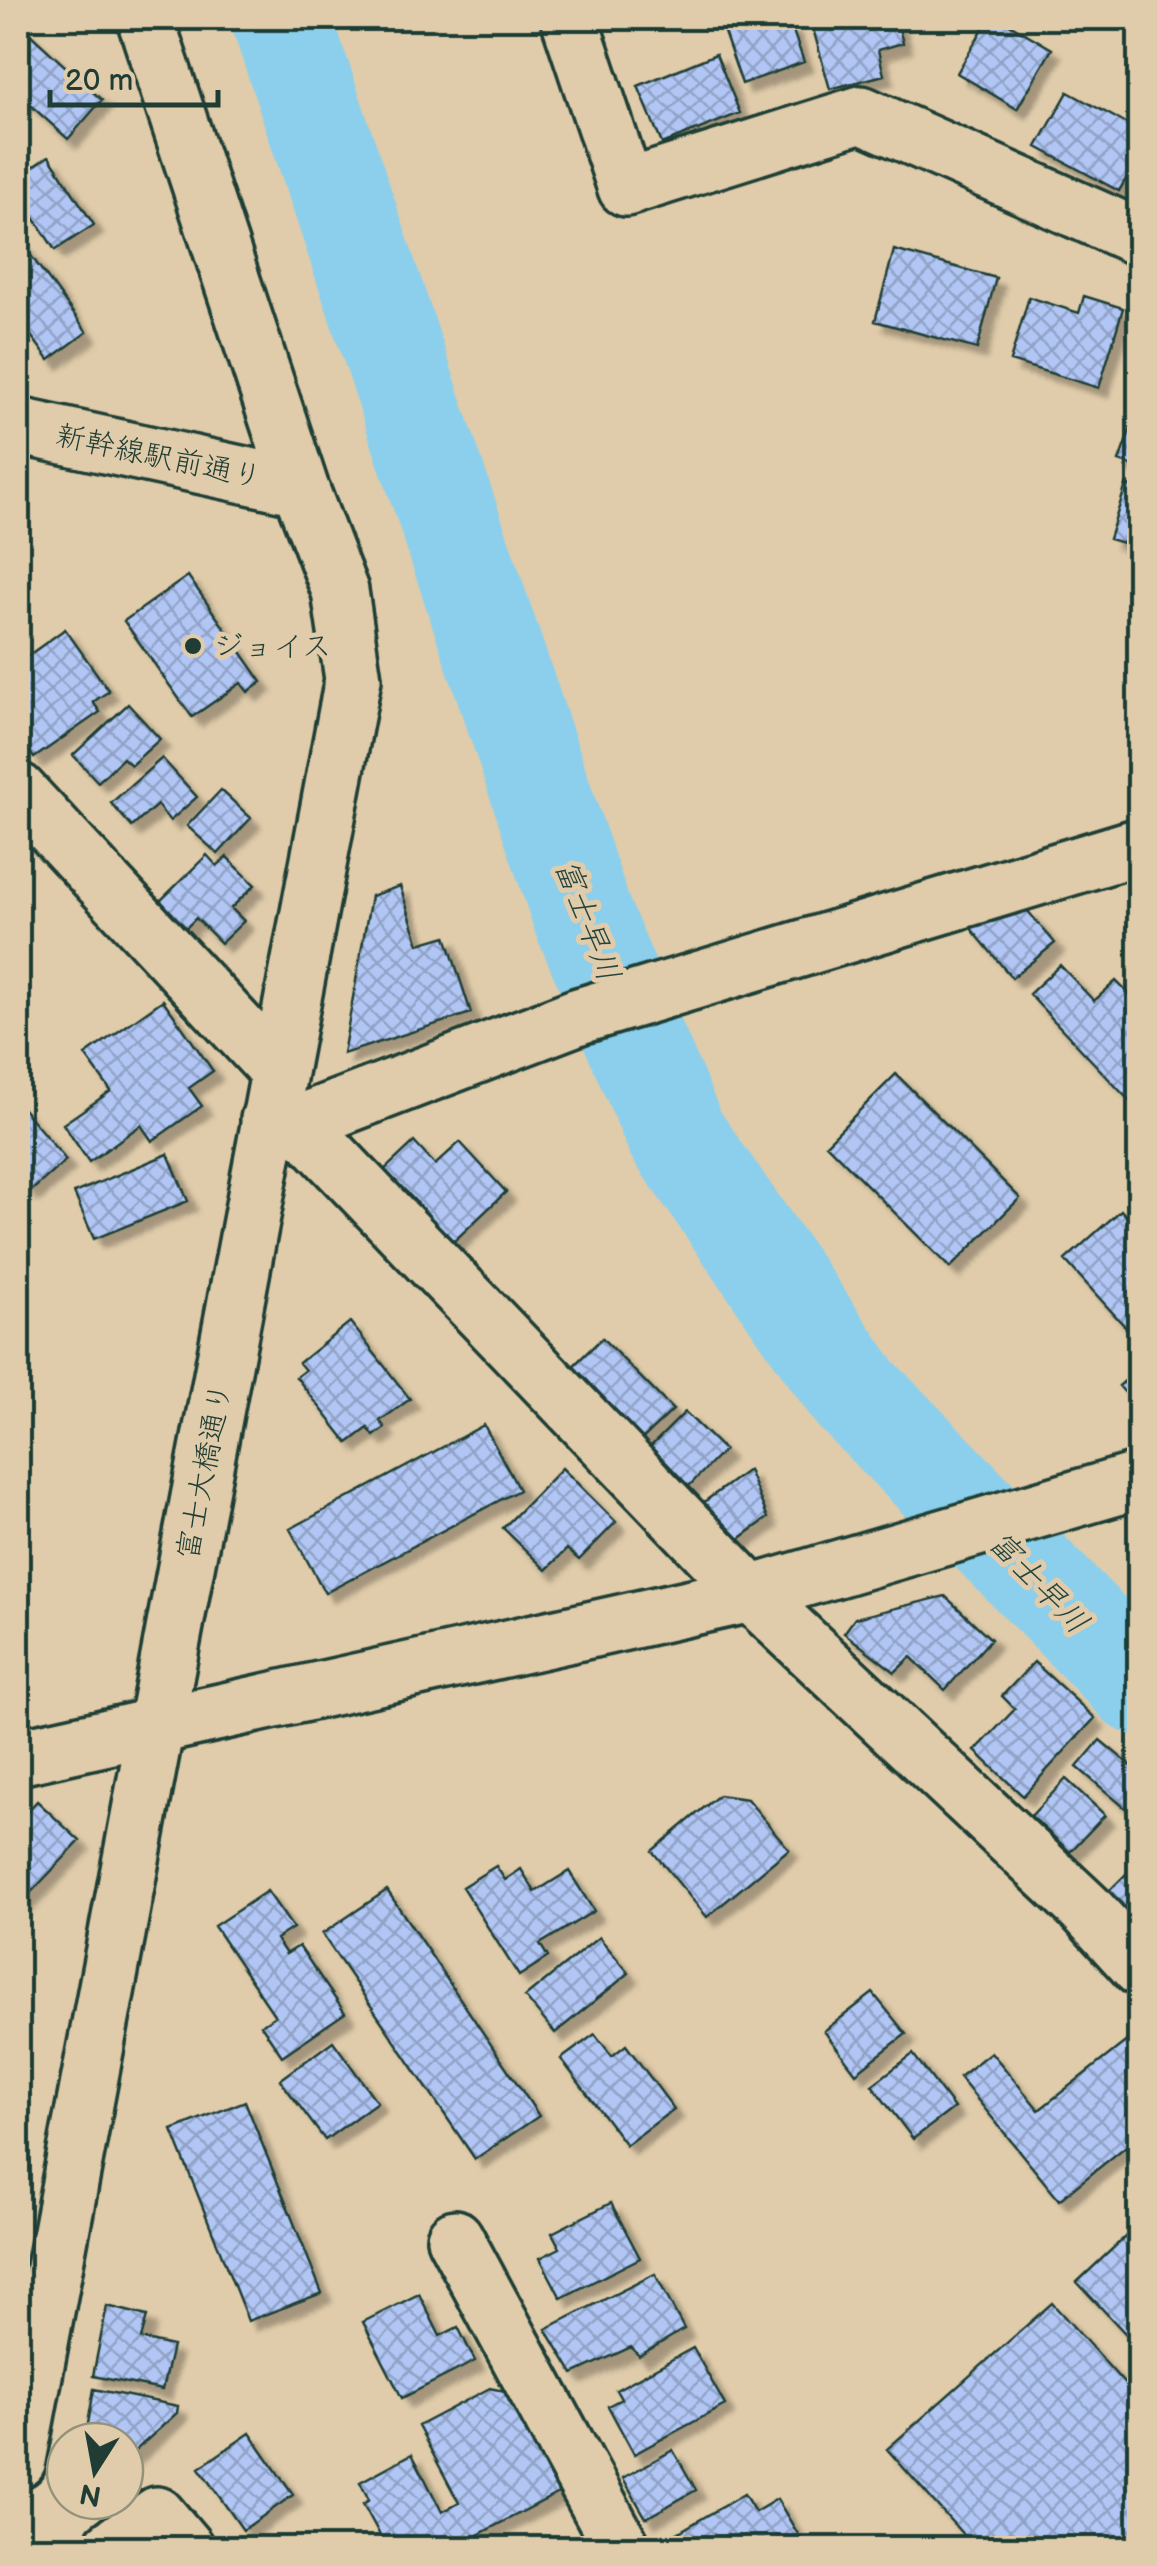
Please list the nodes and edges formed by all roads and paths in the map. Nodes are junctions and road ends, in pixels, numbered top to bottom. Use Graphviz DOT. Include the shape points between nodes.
graph roads {
  1 [pos="145,18"];
  2 [pos="569,18"];
  3 [pos="1140,238"];
  4 [pos="18,426"];
  5 [pos="300,487"];
  6 [pos="18,791"];
  7 [pos="1140,846"];
  8 [pos="282,1104"];
  9 [pos="1140,1480"];
  10 [pos="752,1594"];
  11 [pos="156,1726"];
  12 [pos="18,1757"];
  13 [pos="1140,1968"];
  14 [pos="455,2238"];
  15 [pos="18,2460"];
  16 [pos="111,2548"];
  17 [pos="186,2548"];
  18 [pos="622,2548"];
  1 -- 5 [label="street, 富士大橋通り"];
  2 -- 3 [label="street" via="626,188 862,114"];
  4 -- 5 [label="street, 新幹線駅前通り"];
  5 -- 8 [label="street, 富士大橋通り" via="340,592 353,680"];
  6 -- 8 [label="street"];
  7 -- 8 [label="street"];
  8 -- 10 [label="street"];
  8 -- 11 [label="street, 富士大橋通り"];
  9 -- 10 [label="street"];
  10 -- 11 [label="street"];
  10 -- 13 [label="street" via="1086,1909"];
  11 -- 12 [label="street"];
  11 -- 15 [label="street, 富士大橋通り"];
  14 -- 18 [label="street"];
  16 -- 17 [label="street" via="157,2515"];
}
